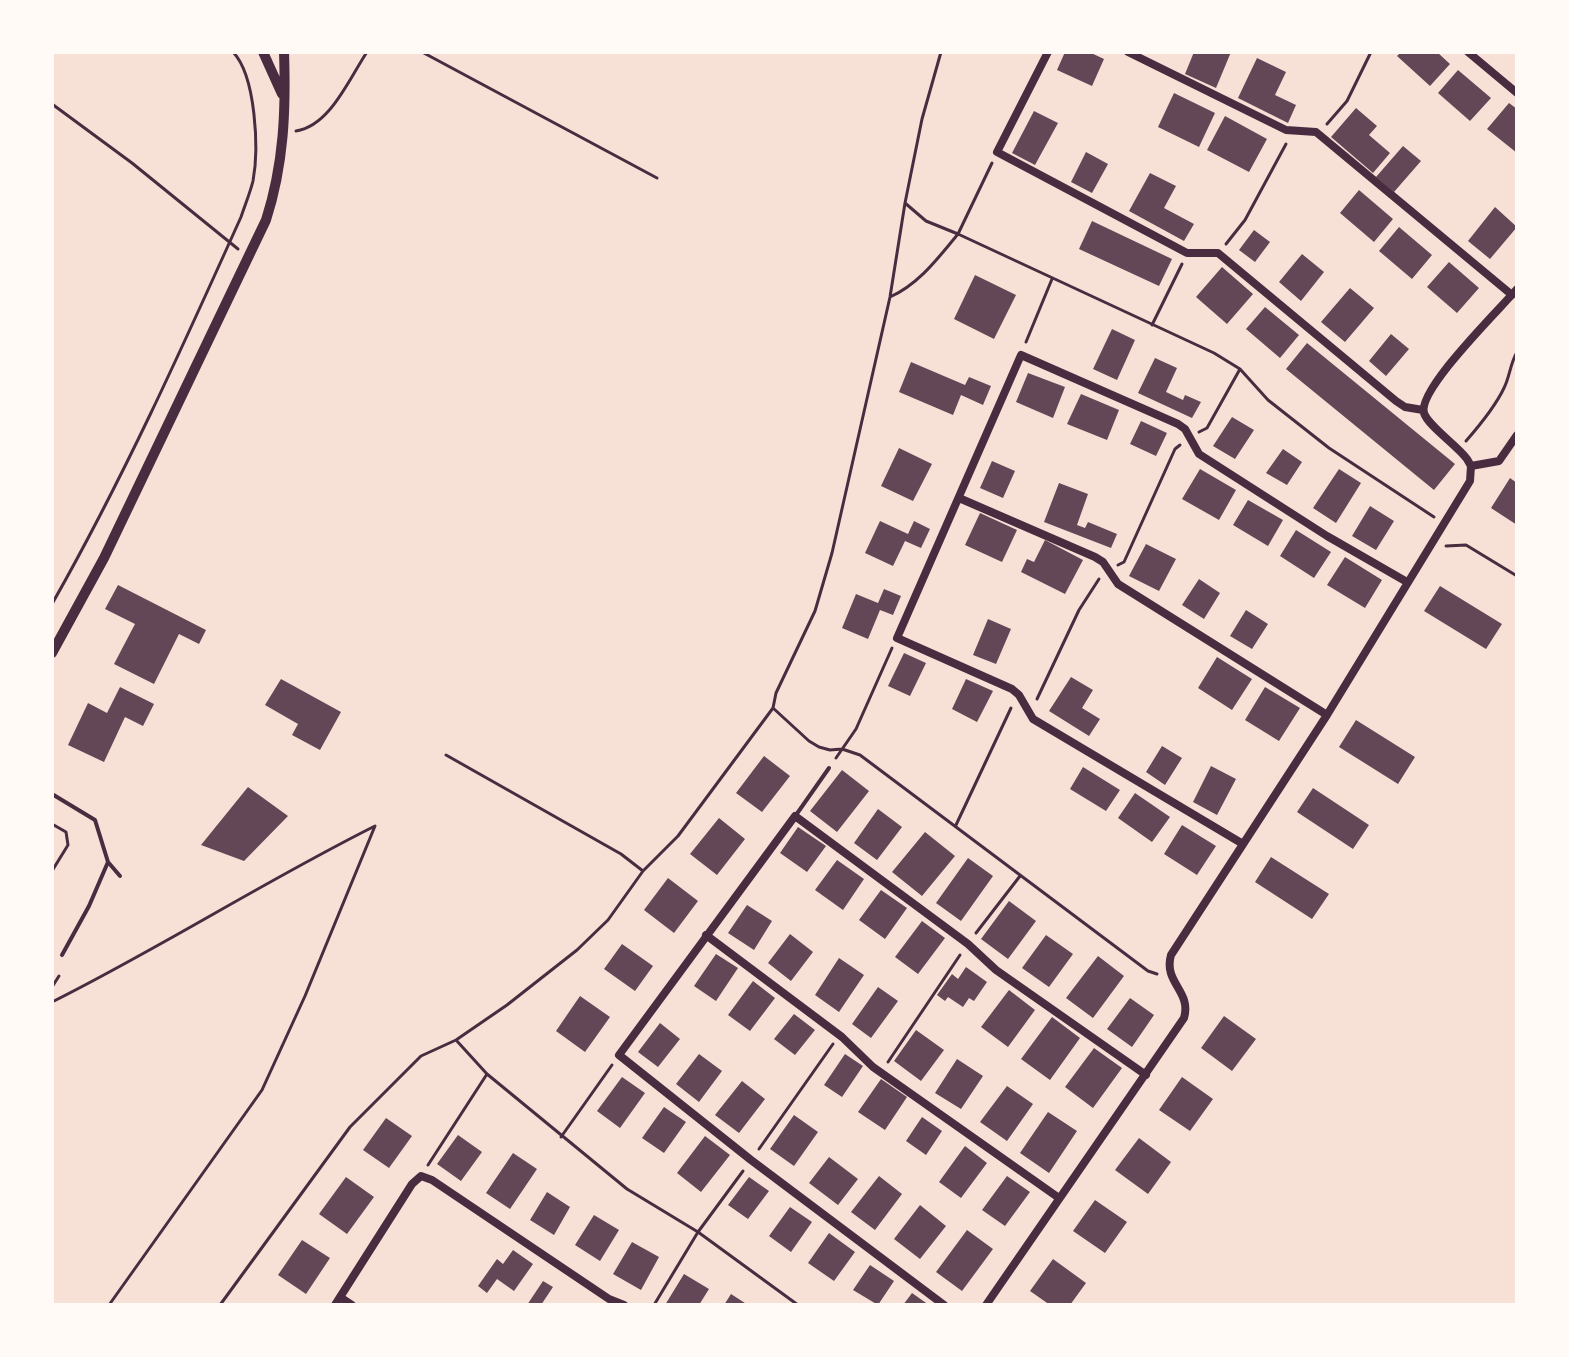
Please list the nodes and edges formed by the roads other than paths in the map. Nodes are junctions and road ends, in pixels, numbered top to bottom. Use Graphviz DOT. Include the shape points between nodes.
graph roads {
  1 [pos="263,52"];
  2 [pos="284,52"];
  3 [pos="1048,52"];
  4 [pos="1128,52"];
  5 [pos="1468,52"];
  6 [pos="1517,93"];
  7 [pos="284,99"];
  8 [pos="1515,292"];
  9 [pos="1423,410"];
  10 [pos="1517,435"];
  11 [pos="1471,466"];
  12 [pos="959,498"];
  13 [pos="1407,582"];
  14 [pos="52,653"];
  15 [pos="1327,715"];
  16 [pos="829,768"];
  17 [pos="52,794"];
  18 [pos="795,816"];
  19 [pos="1243,844"];
  20 [pos="108,862"];
  21 [pos="120,876"];
  22 [pos="706,935"];
  23 [pos="62,955"];
  24 [pos="1146,1075"];
  25 [pos="1059,1198"];
  26 [pos="338,1301"];
  27 [pos="352,1305"];
  28 [pos="624,1305"];
  29 [pos="944,1305"];
  30 [pos="986,1305"];
  1 -- 7 [label="street"];
  2 -- 7 [label="street"];
  3 -- 9 [label="street" via="997,152 1187,253 1218,253 1396,401"];
  4 -- 8 [label="street" via="1286,130 1316,132"];
  5 -- 6 [label="street"];
  7 -- 14 [label="street" via="275,192 250,258"];
  8 -- 9 [label="street" via="1438,380"];
  9 -- 11 [label="street"];
  10 -- 11 [label="street" via="1499,461"];
  11 -- 13 [label="street" via="1470,481"];
  12 -- 13 [label="street" via="1021,355 1178,424 1199,454"];
  12 -- 15 [label="street" via="1095,557 1118,584"];
  12 -- 19 [label="street" via="897,638 1012,689 1033,719"];
  13 -- 15 [label="street"];
  15 -- 19 [label="street"];
  16 -- 18 [label="lane"];
  17 -- 20 [label="lane" via="95,820"];
  18 -- 22 [label="street"];
  18 -- 24 [label="street" via="996,970"];
  19 -- 24 [label="street" via="1171,955 1168,968 1186,1011"];
  20 -- 21 [label="lane"];
  20 -- 23 [label="lane"];
  22 -- 25 [label="street" via="880,1072"];
  22 -- 29 [label="street" via="619,1055"];
  24 -- 25 [label="street"];
  25 -- 30 [label="street"];
  26 -- 27 [label="street"];
  26 -- 28 [label="street" via="421,1176"];
}
